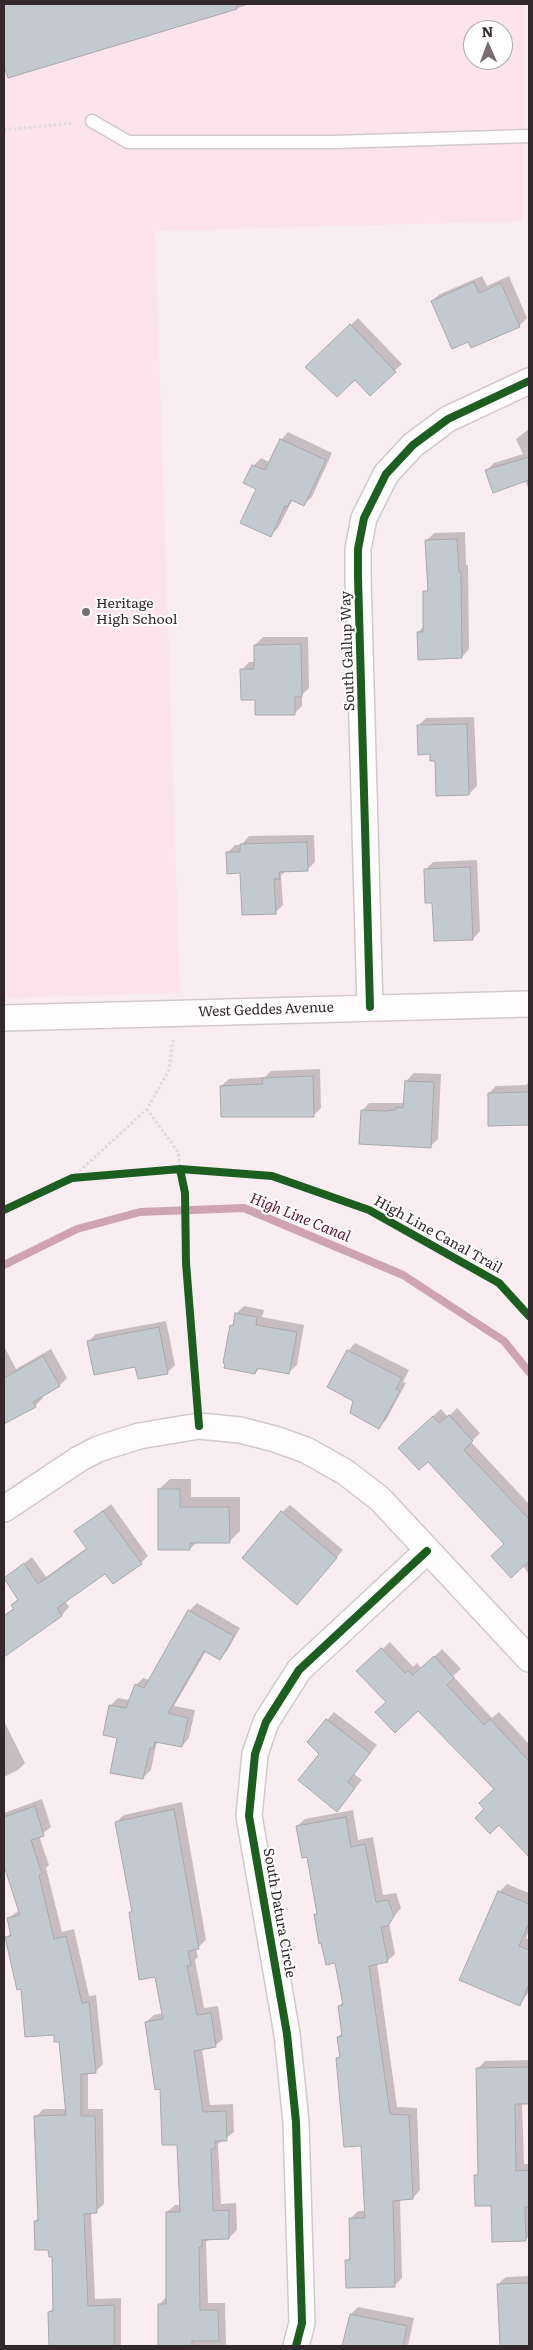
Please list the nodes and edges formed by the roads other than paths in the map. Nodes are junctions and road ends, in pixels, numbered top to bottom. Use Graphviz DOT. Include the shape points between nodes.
graph roads {
  1 [pos="92,121"];
  2 [pos="529,136"];
  3 [pos="529,381"];
  4 [pos="529,1004"];
  5 [pos="370,1007"];
  6 [pos="4,1018"];
  7 [pos="4,1509"];
  8 [pos="427,1551"];
  9 [pos="529,1659"];
  10 [pos="296,2346"];
  1 -- 2 [label="lane" via="128,142 334,142"];
  3 -- 5 [label="street, South Gallup Way" via="448,419 413,445 386,474 364,518 358,549 358,577"];
  4 -- 5 [label="street, West Geddes Avenue"];
  5 -- 6 [label="street, West Geddes Avenue"];
  7 -- 8 [label="street" via="98,1449 139,1436 199,1426 240,1430 306,1450 345,1472 380,1499"];
  8 -- 9 [label="street"];
  8 -- 10 [label="street, South Datura Circle" via="299,1670 266,1722 255,1754 249,1816 287,2034 296,2122 302,2323"];
}
